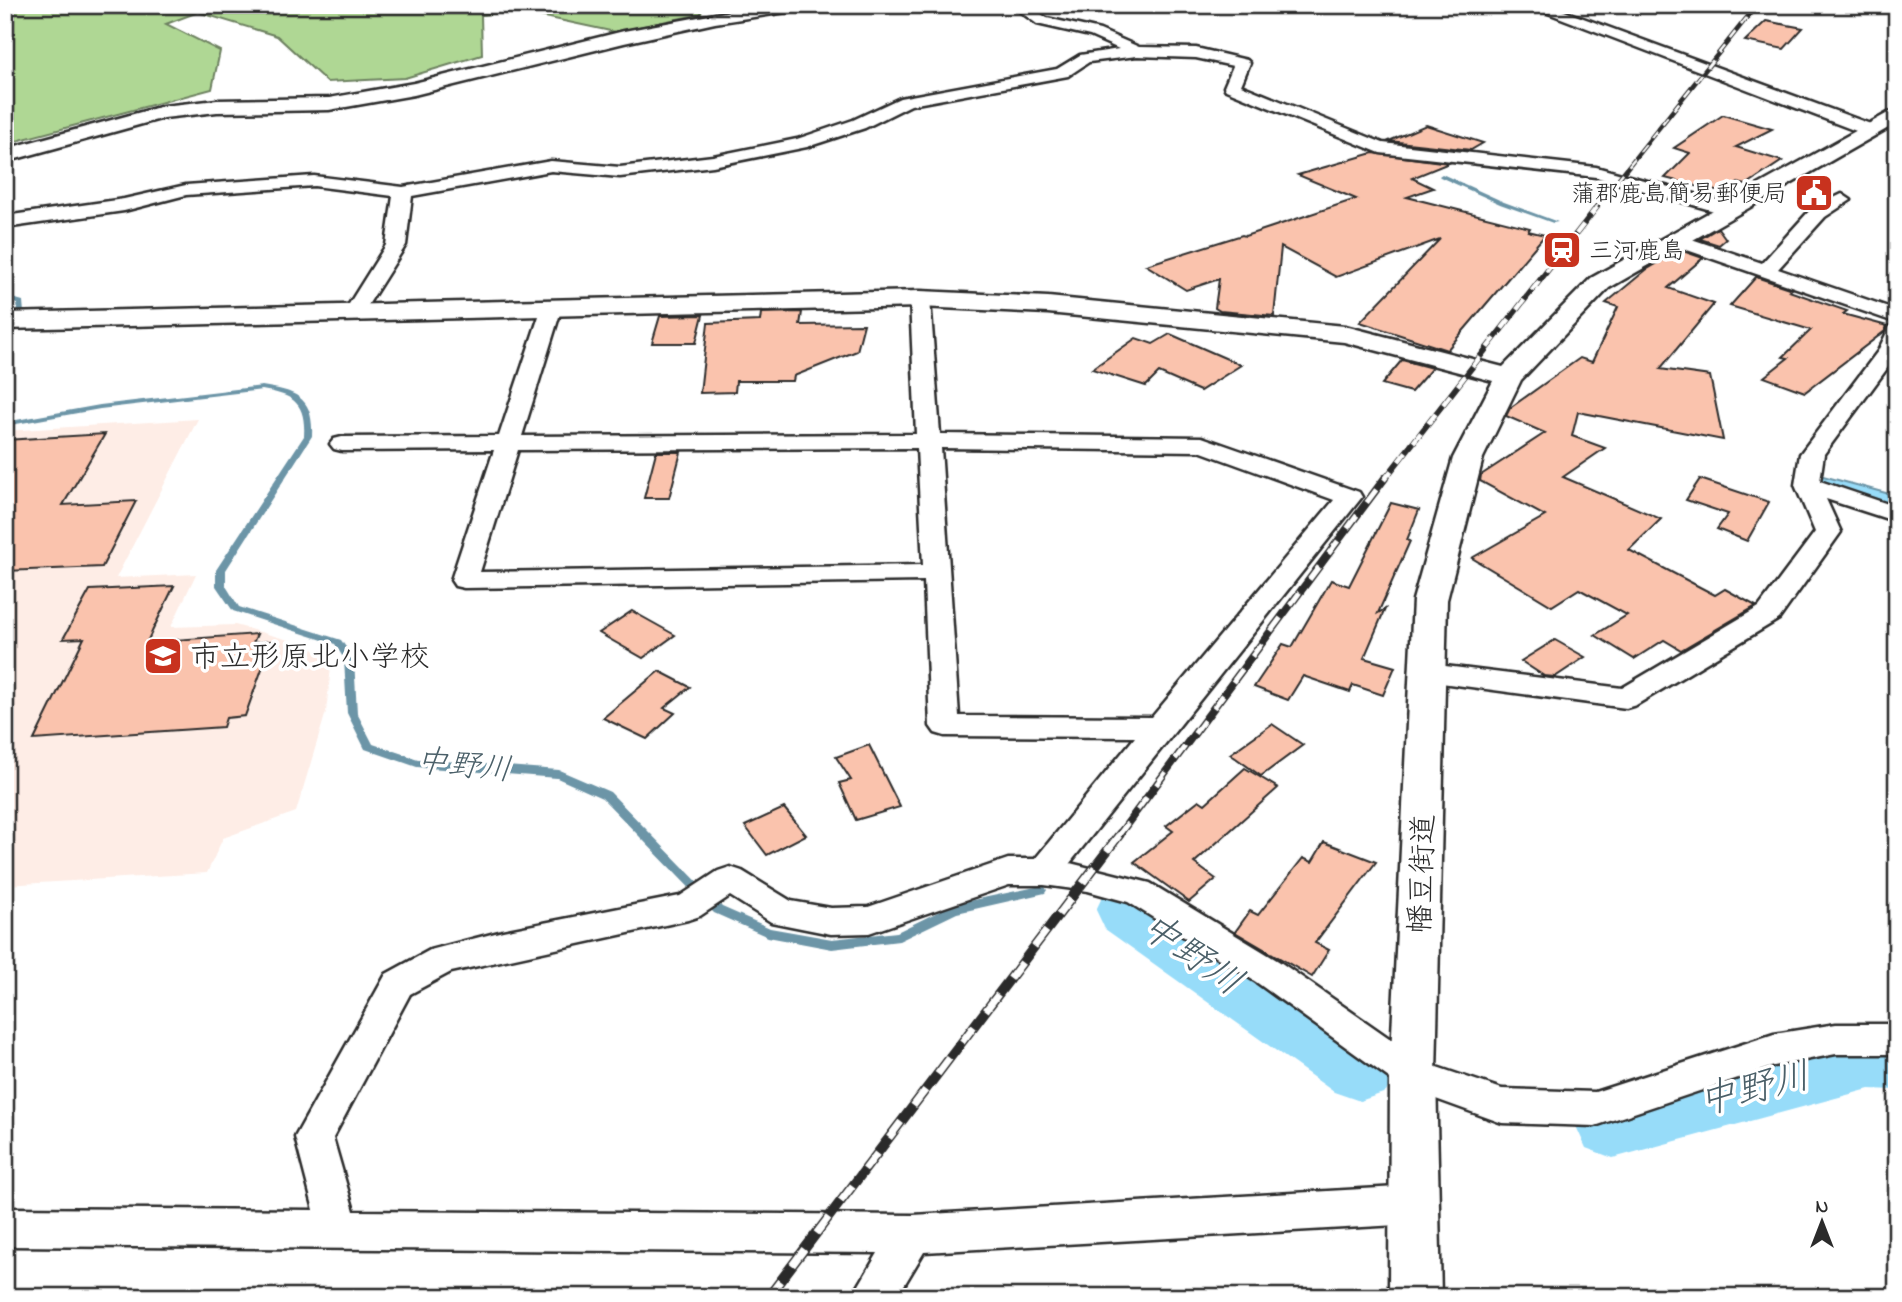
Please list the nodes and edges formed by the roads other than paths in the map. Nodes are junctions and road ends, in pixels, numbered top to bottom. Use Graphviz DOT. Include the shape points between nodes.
graph roads {
  1 [pos="800,5"];
  2 [pos="1018,5"];
  3 [pos="1534,5"];
  4 [pos="1138,51"];
  5 [pos="1897,114"];
  6 [pos="1870,130"];
  7 [pos="5,156"];
  8 [pos="403,192"];
  9 [pos="1842,200"];
  10 [pos="1728,209"];
  11 [pos="5,222"];
  12 [pos="1674,239"];
  13 [pos="1766,270"];
  14 [pos="920,299"];
  15 [pos="552,307"];
  16 [pos="354,312"];
  17 [pos="1897,317"];
  18 [pos="5,321"];
  19 [pos="1897,330"];
  20 [pos="1509,377"];
  21 [pos="508,441"];
  22 [pos="928,441"];
  23 [pos="342,444"];
  24 [pos="1807,485"];
  25 [pos="1897,515"];
  26 [pos="937,573"];
  27 [pos="1429,673"];
  28 [pos="1160,727"];
  29 [pos="1044,872"];
  30 [pos="1897,1039"];
  31 [pos="1413,1075"];
  32 [pos="1415,1205"];
  33 [pos="5,1227"];
  34 [pos="339,1229"];
  35 [pos="913,1234"];
  36 [pos="873,1297"];
  37 [pos="1415,1297"];
  1 -- 7 [label="street" via="624,37 414,89 329,104 163,112"];
  2 -- 4 [label="street" via="1042,21 1095,33"];
  3 -- 6 [label="street"];
  4 -- 8 [label="street" via="1085,58 1062,73 906,101 859,124 801,143 713,161 620,172 551,166"];
  4 -- 10 [label="street" via="1196,53 1242,63 1232,87 1380,148 1608,175"];
  5 -- 6 [label="street, 幡豆街道"];
  6 -- 10 [label="street, 幡豆街道"];
  8 -- 11 [label="street" via="314,181 186,190 124,205"];
  8 -- 16 [label="street" via="396,245"];
  9 -- 13 [label="street" via="1818,212"];
  10 -- 12 [label="street, 幡豆街道"];
  12 -- 13 [label="street"];
  12 -- 20 [label="street, 幡豆街道" via="1600,283"];
  13 -- 17 [label="street"];
  14 -- 15 [label="street"];
  14 -- 20 [label="street" via="1048,305 1345,334"];
  14 -- 22 [label="street"];
  15 -- 16 [label="street"];
  15 -- 21 [label="street"];
  16 -- 18 [label="street"];
  19 -- 24 [label="street" via="1888,352 1812,454"];
  20 -- 27 [label="street, 幡豆街道" via="1468,458 1430,600"];
  21 -- 22 [label="street"];
  21 -- 23 [label="street"];
  21 -- 26 [label="street" via="464,580"];
  22 -- 26 [label="street"];
  22 -- 28 [label="street" via="1202,444 1350,497"];
  24 -- 25 [label="street"];
  24 -- 27 [label="street" via="1828,532 1769,613 1626,698"];
  26 -- 28 [label="street" via="945,726"];
  27 -- 31 [label="street, 幡豆街道"];
  28 -- 29 [label="street"];
  29 -- 31 [label="street" via="1138,892 1268,972"];
  29 -- 34 [label="street" via="1008,872 870,920 831,921 783,913 730,880 688,907 442,960 398,984 314,1137"];
  30 -- 31 [label="street" via="1836,1039 1774,1050 1595,1109 1502,1105"];
  31 -- 32 [label="street, 幡豆街道"];
  32 -- 35 [label="street"];
  32 -- 37 [label="street"];
  33 -- 34 [label="street"];
  34 -- 35 [label="street"];
  35 -- 36 [label="street"];
}
